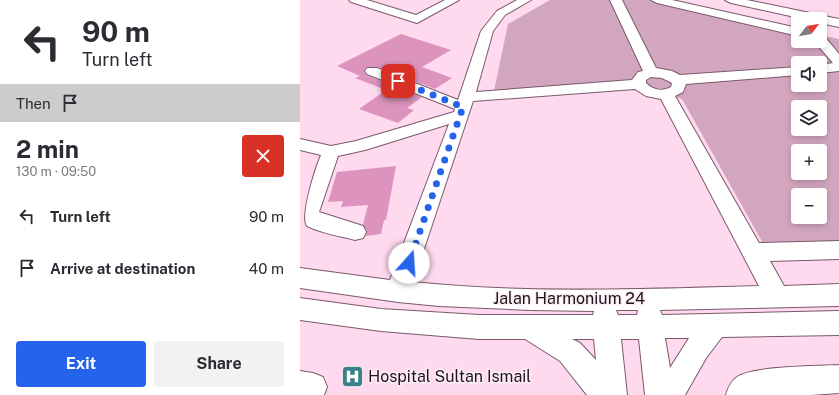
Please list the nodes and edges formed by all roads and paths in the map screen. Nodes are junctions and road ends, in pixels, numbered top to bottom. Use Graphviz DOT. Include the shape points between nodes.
graph roads {
  1 [pos="355,0"];
  2 [pos="432,0"];
  3 [pos="524,0"];
  4 [pos="616,0"];
  5 [pos="657,0"];
  6 [pos="732,0"];
  7 [pos="450,2"];
  8 [pos="839,23"];
  9 [pos="791,30"];
  10 [pos="827,48"];
  11 [pos="839,62"];
  12 [pos="839,67"];
  13 [pos="827,68"];
  14 [pos="372,71"];
  15 [pos="791,72"];
  16 [pos="651,73"];
  17 [pos="638,84"];
  18 [pos="671,87"];
  19 [pos="463,106"];
  20 [pos="300,144"];
  21 [pos="331,152"];
  22 [pos="355,232"];
  23 [pos="839,250"];
  24 [pos="753,252"];
  25 [pos="300,278"];
  26 [pos="398,292"];
  27 [pos="839,295"];
  28 [pos="777,296"];
  29 [pos="647,298"];
  30 [pos="604,299"];
  31 [pos="300,309"];
  32 [pos="839,323"];
  33 [pos="606,326"];
  34 [pos="715,326"];
  35 [pos="529,327"];
  36 [pos="650,327"];
  37 [pos="839,379"];
  38 [pos="300,385"];
  39 [pos="308,395"];
  40 [pos="604,395"];
  41 [pos="613,395"];
  42 [pos="659,395"];
  43 [pos="669,395"];
  44 [pos="740,395"];
  1 -- 7 [label="street" via="417,19"];
  2 -- 7 [label="street"];
  3 -- 19 [label="street" via="501,14 487,31"];
  4 -- 16 [label="street"];
  5 -- 9 [label="street"];
  6 -- 8 [label="street"];
  10 -- 11 [label="street"];
  12 -- 13 [label="street"];
  14 -- 19 [label="street"];
  15 -- 18 [label="street"];
  16 -- 17 [label="street" via="641,77"];
  16 -- 18 [label="street" via="666,74"];
  17 -- 18 [label="street" via="648,92"];
  17 -- 19 [label="street"];
  18 -- 24 [label="street"];
  19 -- 21 [label="street" via="359,146"];
  19 -- 26 [label="street"];
  20 -- 21 [label="street"];
  21 -- 22 [label="street" via="308,207 308,214 313,220"];
  23 -- 24 [label="street"];
  24 -- 28 [label="street"];
  25 -- 26 [label="street, Jalan Harmonium 24"];
  26 -- 30 [label="street, Jalan Harmonium 24" via="485,298"];
  27 -- 28 [label="street, Jalan Harmonium 24"];
  28 -- 29 [label="street, Jalan Harmonium 24"];
  29 -- 30 [label="street, Jalan Harmonium 24"];
  29 -- 36 [label="street"];
  30 -- 33 [label="street"];
  31 -- 35 [label="street, Jalan Harmonium 24" via="381,320 479,327"];
  32 -- 34 [label="street, Jalan Harmonium 24"];
  33 -- 35 [label="street, Jalan Harmonium 24"];
  33 -- 36 [label="street, Jalan Harmonium 24"];
  33 -- 41 [label="street"];
  34 -- 36 [label="street, Jalan Harmonium 24"];
  34 -- 43 [label="street"];
  35 -- 40 [label="street" via="570,352 592,376"];
  36 -- 42 [label="street"];
  37 -- 44 [label="street" via="752,385"];
  38 -- 39 [label="street" via="313,388"];
}
